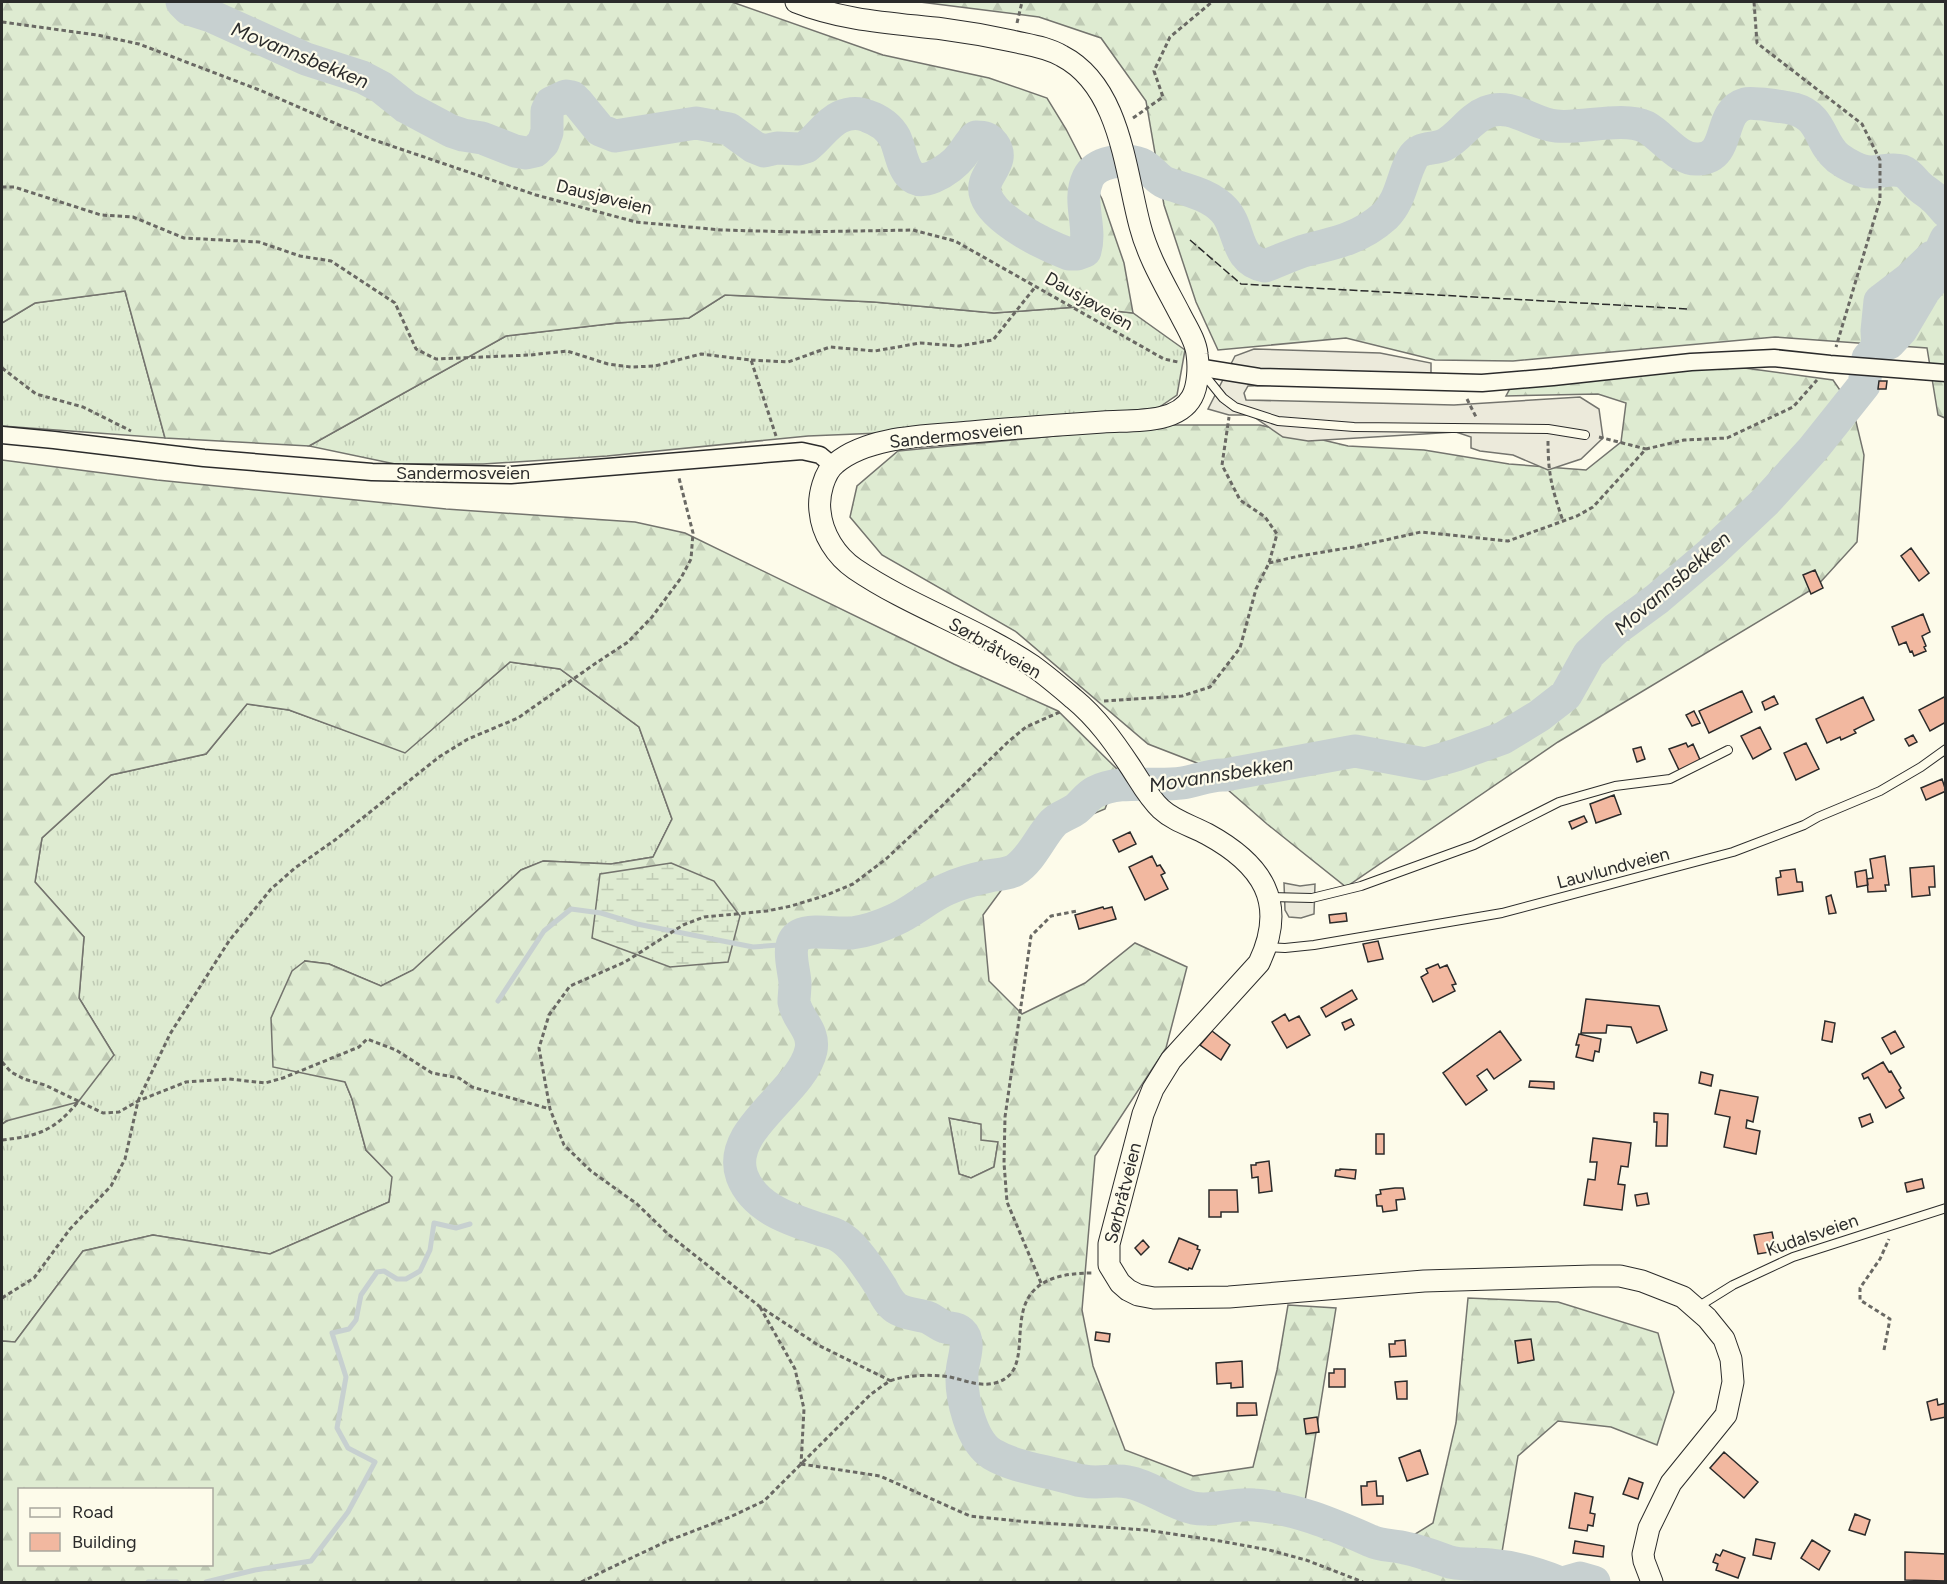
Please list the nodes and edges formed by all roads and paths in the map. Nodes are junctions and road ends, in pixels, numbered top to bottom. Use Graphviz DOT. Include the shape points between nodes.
graph roads {
  1 [pos="796,2"];
  2 [pos="1212,2"];
  3 [pos="1754,2"];
  4 [pos="2,22"];
  5 [pos="1116,129"];
  6 [pos="2,187"];
  7 [pos="1036,286"];
  8 [pos="751,360"];
  9 [pos="1830,364"];
  10 [pos="1197,367"];
  11 [pos="2,368"];
  12 [pos="1946,373"];
  13 [pos="1462,382"];
  14 [pos="1231,403"];
  15 [pos="1548,429"];
  16 [pos="1484,430"];
  17 [pos="134,432"];
  18 [pos="2,435"];
  19 [pos="1585,435"];
  20 [pos="1646,449"];
  21 [pos="778,452"];
  22 [pos="678,462"];
  23 [pos="832,465"];
  24 [pos="1563,520"];
  25 [pos="1269,563"];
  26 [pos="1079,703"];
  27 [pos="1946,749"];
  28 [pos="1728,750"];
  29 [pos="1269,897"];
  30 [pos="1077,911"];
  31 [pos="1267,946"];
  32 [pos="2,1062"];
  33 [pos="138,1101"];
  34 [pos="78,1102"];
  35 [pos="550,1109"];
  36 [pos="2,1140"];
  37 [pos="1946,1208"];
  38 [pos="1896,1224"];
  39 [pos="1082,1273"];
  40 [pos="1041,1283"];
  41 [pos="2,1298"];
  42 [pos="759,1306"];
  43 [pos="1696,1308"];
  44 [pos="1884,1350"];
  45 [pos="891,1381"];
  46 [pos="801,1464"];
  47 [pos="580,1582"];
  48 [pos="1363,1582"];
  49 [pos="1652,1582"];
  1 -- 5 [label="street, Sandermosveien" via="851,18 955,31 1046,49 1066,57 1087,75 1102,93"];
  2 -- 5 [label="path" via="1170,37 1154,71 1163,97"];
  3 -- 9 [label="path" via="1757,43 1862,124 1880,160 1880,200"];
  4 -- 7 [label="path, Dausjøveien" via="139,44 262,91 371,139 536,195 636,222 798,232 913,230 955,241"];
  5 -- 10 [label="street, Sandermosveien" via="1146,247 1191,336"];
  6 -- 8 [label="path" via="14,187 100,215 133,217 184,237 259,242 300,256 331,261 395,303 416,350 436,359 567,351 631,367 655,366 701,354"];
  7 -- 8 [label="path" via="993,340 958,346 920,343 875,351 830,347 788,362"];
  7 -- 10 [label="path, Dausjøveien" via="1164,359"];
  8 -- 21 [label="path" via="775,429"];
  9 -- 12 [label="street"];
  9 -- 13 [label="street" via="1738,359"];
  9 -- 20 [label="path" via="1793,407 1737,434"];
  10 -- 13 [label="street" via="1259,377"];
  10 -- 14 [label="lane"];
  10 -- 23 [label="street, Sandermosveien" via="1193,395 1170,416 898,439 857,450"];
  11 -- 17 [label="path" via="36,394 83,407"];
  13 -- 16 [label="path"];
  14 -- 16 [label="lane" via="1278,422"];
  14 -- 25 [label="path" via="1222,465 1240,500 1265,517 1277,534"];
  15 -- 16 [label="lane"];
  15 -- 19 [label="lane"];
  15 -- 24 [label="path" via="1548,470"];
  18 -- 22 [label="street, Sandermosveien" via="372,472 511,475"];
  19 -- 20 [label="path"];
  20 -- 24 [label="path" via="1593,507"];
  21 -- 22 [label="street, Sandermosveien"];
  21 -- 23 [label="street, Sandermosveien" via="813,453"];
  22 -- 33 [label="path" via="693,533 691,559 652,617 628,642 518,718 468,739 439,757 271,889 229,941 170,1034"];
  23 -- 26 [label="street, Sørbråtveien" via="823,483 820,510 827,535 839,556 878,584 1033,666"];
  24 -- 25 [label="path" via="1508,541 1420,532"];
  25 -- 26 [label="path" via="1256,589 1240,648 1210,687 1182,696"];
  26 -- 29 [label="street, Sørbråtveien" via="1099,723 1151,797 1169,815 1235,852 1258,874"];
  26 -- 35 [label="path" via="1026,727 886,859 854,884 791,906 704,917 683,925 625,962 570,986 549,1016 539,1048"];
  27 -- 31 [label="lane, Lauvlundveien" via="1905,777 1854,803 1761,842 1692,864 1502,913 1314,945"];
  28 -- 29 [label="lane" via="1670,779 1615,786 1567,800 1459,851 1361,886 1312,898"];
  29 -- 31 [label="street, Sørbråtveien"];
  30 -- 40 [label="path" via="1051,916 1031,936 1005,1117 1007,1202"];
  31 -- 43 [label="street, Sørbråtveien" via="1259,963 1171,1060 1153,1089 1108,1244 1112,1273 1128,1290 1154,1298 1207,1299 1424,1281 1620,1276 1658,1286 1683,1297"];
  32 -- 34 [label="path" via="24,1079"];
  33 -- 34 [label="path" via="119,1112 103,1113"];
  33 -- 35 [label="path" via="186,1082 228,1079 265,1083 359,1047 367,1039 396,1050 432,1073 459,1078 472,1087"];
  33 -- 41 [label="path" via="125,1159 111,1186 70,1229 34,1278"];
  34 -- 36 [label="path" via="63,1121 44,1132"];
  35 -- 42 [label="path" via="564,1145 584,1164"];
  37 -- 38 [label="lane, Kudalsveien"];
  38 -- 43 [label="lane, Kudalsveien" via="1776,1264"];
  38 -- 44 [label="path" via="1880,1259 1860,1288 1860,1300 1890,1319"];
  39 -- 40 [label="path"];
  40 -- 45 [label="path" via="1025,1302 1020,1357 1011,1375 995,1383 972,1384 950,1377 924,1376"];
  42 -- 45 [label="path" via="818,1345"];
  42 -- 46 [label="path" via="795,1369 804,1409"];
  43 -- 49 [label="street, Sørbråtveien" via="1717,1328 1730,1351 1731,1398 1726,1414 1671,1483 1657,1509 1643,1554"];
  45 -- 46 [label="path" via="871,1394"];
  46 -- 47 [label="path" via="764,1501"];
  46 -- 48 [label="path" via="880,1476 970,1516 1220,1540 1306,1560"];
}
